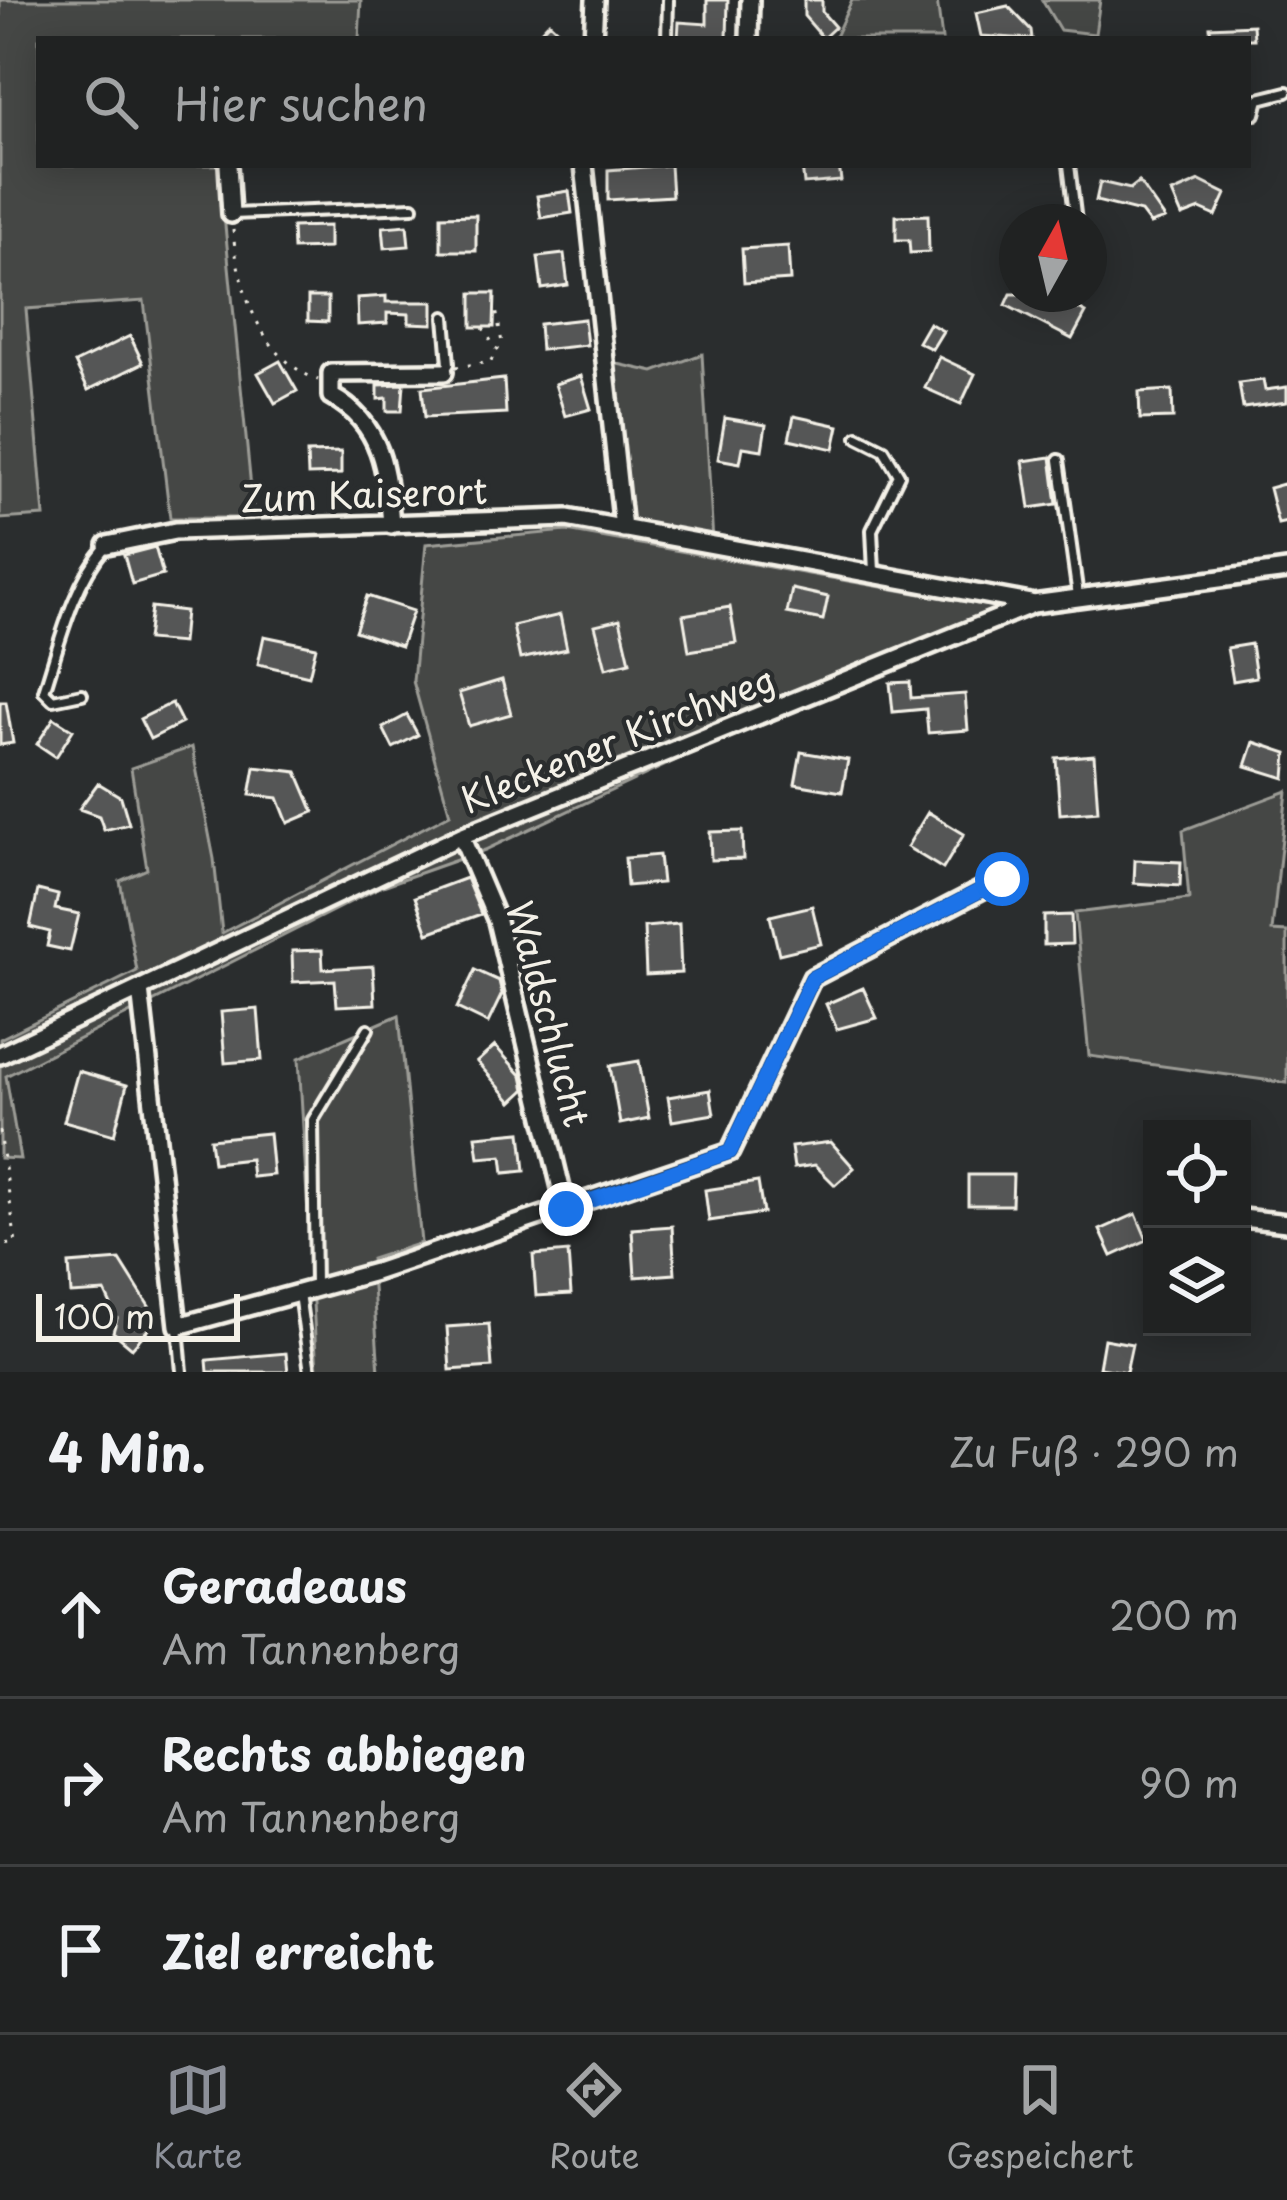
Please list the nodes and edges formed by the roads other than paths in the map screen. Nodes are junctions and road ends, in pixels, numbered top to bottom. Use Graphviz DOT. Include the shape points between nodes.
graph roads {
  1 [pos="595,0"];
  2 [pos="668,0"];
  3 [pos="749,0"];
  4 [pos="593,36"];
  5 [pos="667,36"];
  6 [pos="749,36"];
  7 [pos="1287,92"];
  8 [pos="1255,114"];
  9 [pos="228,168"];
  10 [pos="584,168"];
  11 [pos="1069,168"];
  12 [pos="1074,204"];
  13 [pos="413,207"];
  14 [pos="232,214"];
  15 [pos="445,317"];
  16 [pos="446,369"];
  17 [pos="858,437"];
  18 [pos="1059,460"];
  19 [pos="391,524"];
  20 [pos="623,529"];
  21 [pos="107,545"];
  22 [pos="1287,570"];
  23 [pos="874,573"];
  24 [pos="1078,598"];
  25 [pos="1033,604"];
  26 [pos="82,694"];
  27 [pos="461,836"];
  28 [pos="1002,879"];
  29 [pos="140,989"];
  30 [pos="368,1029"];
  31 [pos="0,1055"];
  32 [pos="566,1209"];
  33 [pos="1251,1219"];
  34 [pos="1287,1223"];
  35 [pos="375,1272"];
  36 [pos="299,1293"];
  37 [pos="178,1326"];
  38 [pos="182,1372"];
  39 [pos="310,1372"];
  1 -- 4 [label="street"];
  2 -- 5 [label="lane"];
  3 -- 6 [label="street"];
  7 -- 8 [label="lane" via="1259,99"];
  9 -- 14 [label="street"];
  10 -- 20 [label="street"];
  11 -- 12 [label="lane"];
  13 -- 14 [label="lane"];
  15 -- 16 [label="lane"];
  16 -- 19 [label="street" via="331,373 331,396 386,459"];
  17 -- 23 [label="lane" via="884,450 899,475 872,530"];
  18 -- 24 [label="lane"];
  19 -- 20 [label="street, Zum Kaiserort" via="567,518"];
  19 -- 21 [label="street, Zum Kaiserort" via="175,531"];
  20 -- 23 [label="street, Zum Kaiserort"];
  21 -- 26 [label="lane" via="64,615 44,691 52,700"];
  22 -- 24 [label="street, Kleckener Kirchweg"];
  23 -- 25 [label="street, Zum Kaiserort"];
  24 -- 25 [label="street, Kleckener Kirchweg"];
  25 -- 27 [label="street, Kleckener Kirchweg"];
  27 -- 29 [label="street, Kleckener Kirchweg"];
  27 -- 32 [label="street, Waldschlucht" via="497,921"];
  28 -- 32 [label="street" via="812,978 730,1152"];
  29 -- 31 [label="street, Kleckener Kirchweg"];
  29 -- 37 [label="street"];
  30 -- 35 [label="lane" via="313,1120 315,1287"];
  32 -- 35 [label="street"];
  33 -- 34 [label="street"];
  35 -- 36 [label="street"];
  36 -- 37 [label="street"];
  36 -- 39 [label="lane"];
  37 -- 38 [label="lane"];
}
